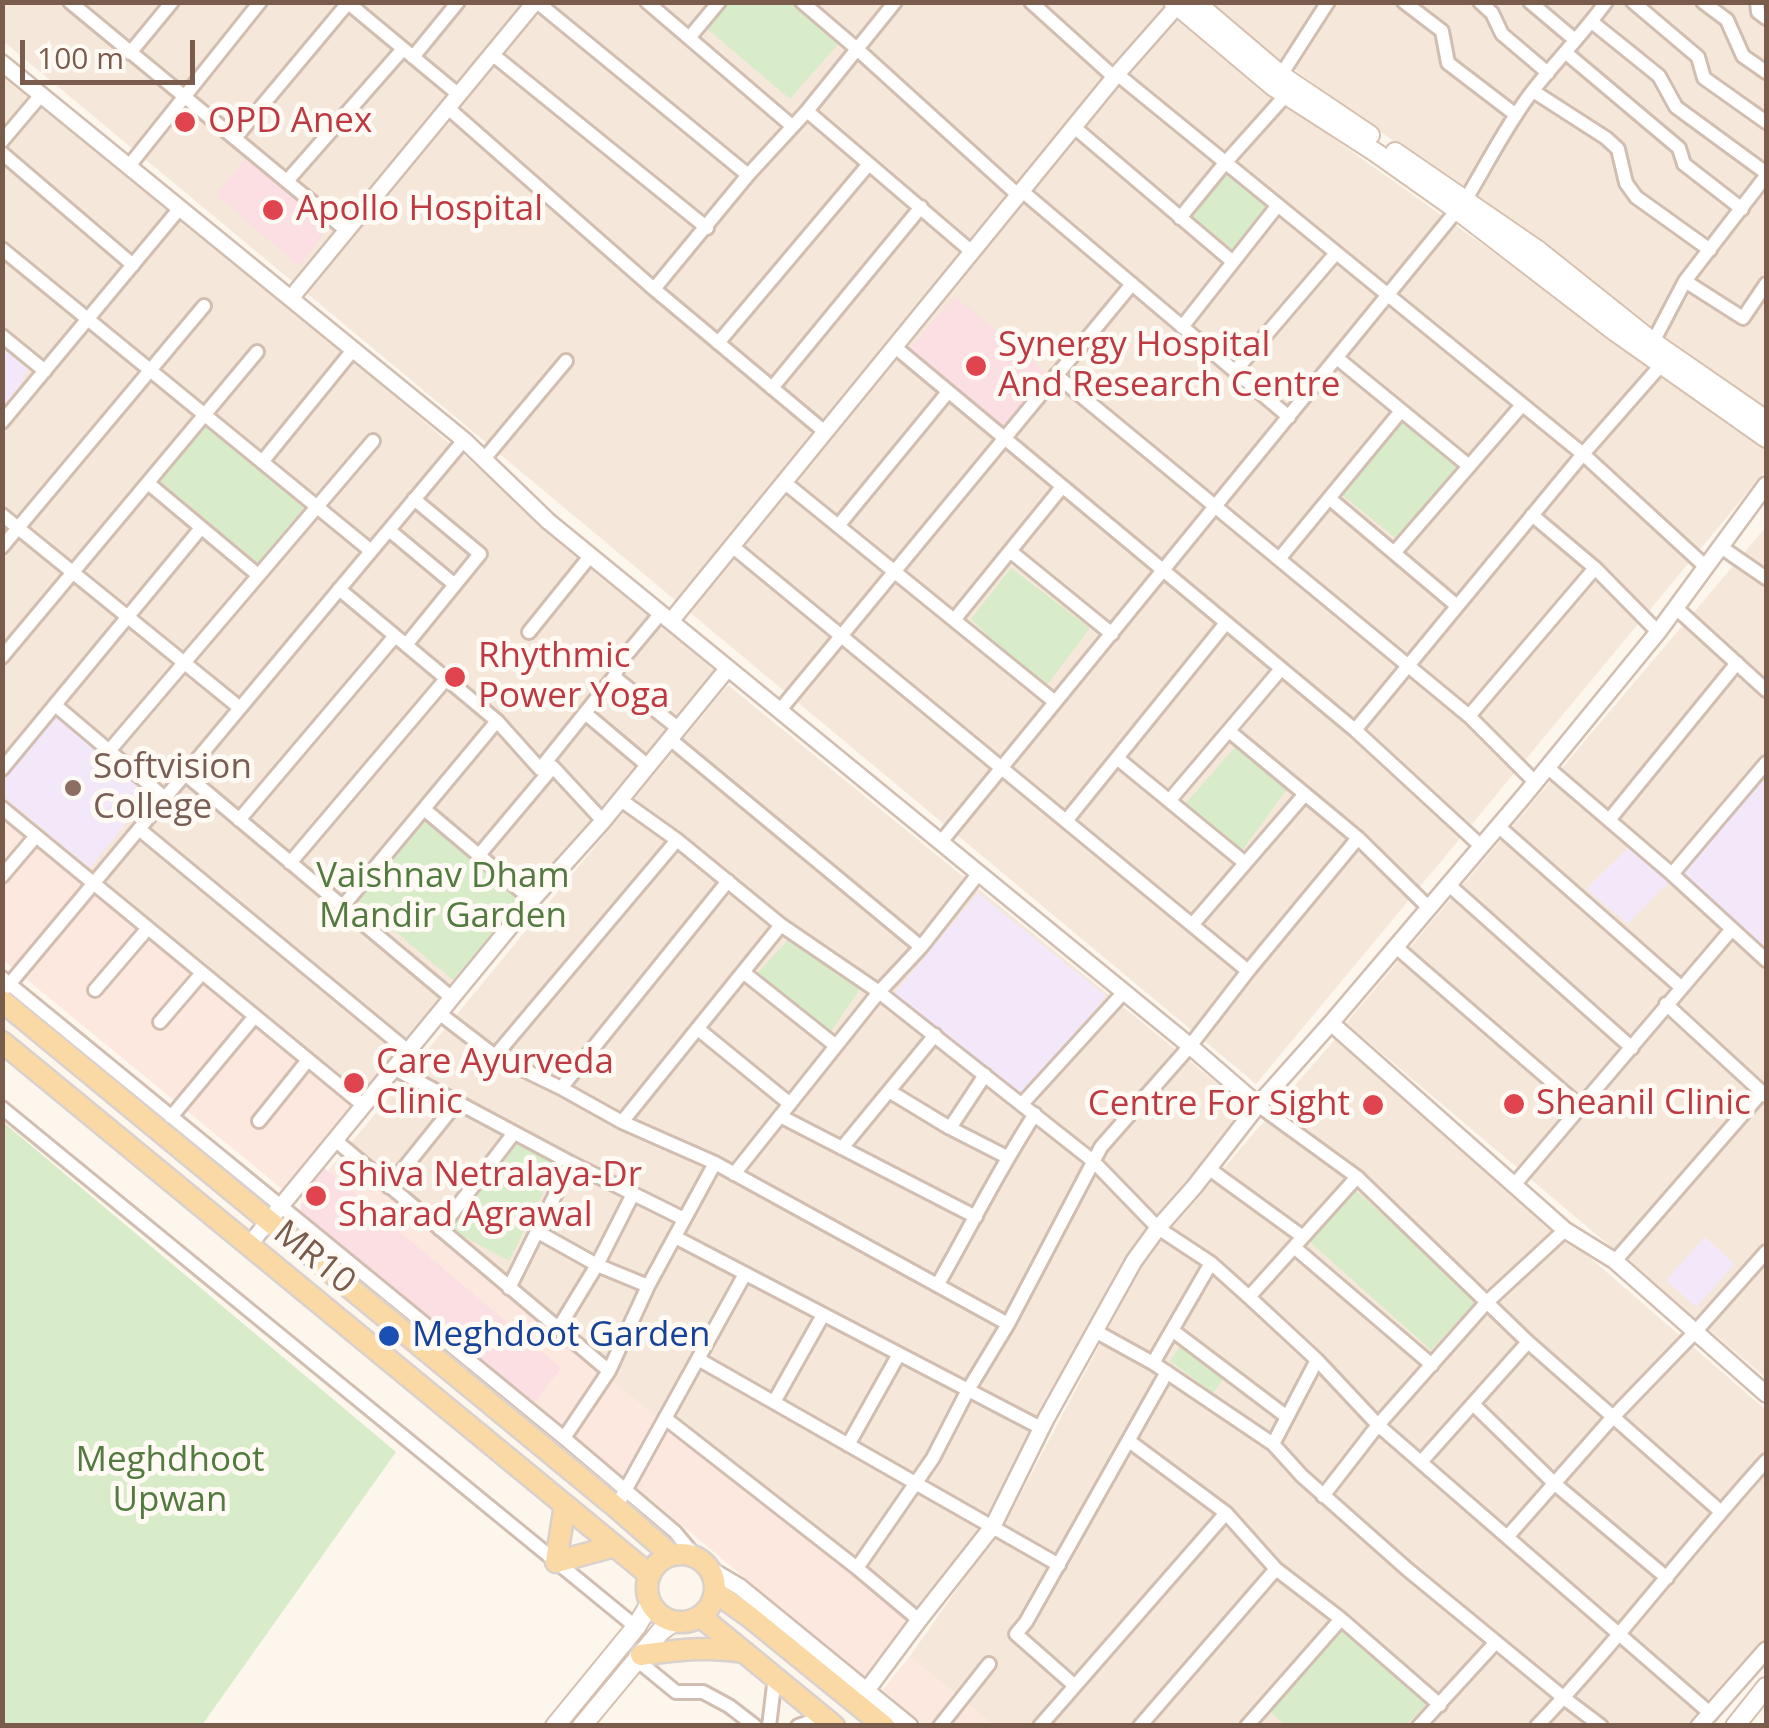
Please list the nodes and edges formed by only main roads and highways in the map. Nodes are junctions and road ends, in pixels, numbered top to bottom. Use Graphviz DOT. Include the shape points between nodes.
graph roads {
  1 [pos="1182,4"];
  2 [pos="1462,205"];
  3 [pos="1766,420"];
  4 [pos="1766,438"];
  5 [pos="4,989"];
  6 [pos="2,1042"];
  7 [pos="565,1505"];
  8 [pos="615,1546"];
  9 [pos="671,1555"];
  10 [pos="650,1575"];
  11 [pos="716,1592"];
  12 [pos="651,1602"];
  13 [pos="700,1616"];
  14 [pos="675,1621"];
  15 [pos="746,1652"];
  16 [pos="639,1658"];
  17 [pos="1766,1687"];
  18 [pos="829,1721"];
  19 [pos="555,1726"];
  20 [pos="582,1726"];
  21 [pos="884,1726"];
  22 [pos="1735,1726"];
  1 -- 2 [label="main road"];
  1 -- 2 [label="main road" via="1286,96"];
  2 -- 3 [label="main road" via="1539,251 1652,342"];
  2 -- 4 [label="main road" via="1661,365"];
  5 -- 9 [label="main road, MR10" via="621,1499"];
  6 -- 7 [label="main road, MR10"];
  7 -- 8 [label="main road, MR10"];
  7 -- 8 [label="main road" via="556,1562"];
  8 -- 10 [label="main road, MR10"];
  9 -- 10 [label="main road"];
  9 -- 11 [label="main road" via="703,1563"];
  10 -- 12 [label="main road"];
  11 -- 13 [label="main road"];
  11 -- 21 [label="main road"];
  12 -- 14 [label="main road"];
  12 -- 19 [label="main road"];
  13 -- 14 [label="main road"];
  13 -- 15 [label="main road"];
  14 -- 16 [label="main road"];
  15 -- 16 [label="main road" via="686,1648"];
  15 -- 18 [label="main road"];
  16 -- 20 [label="main road"];
  17 -- 22 [label="main road"];
}
